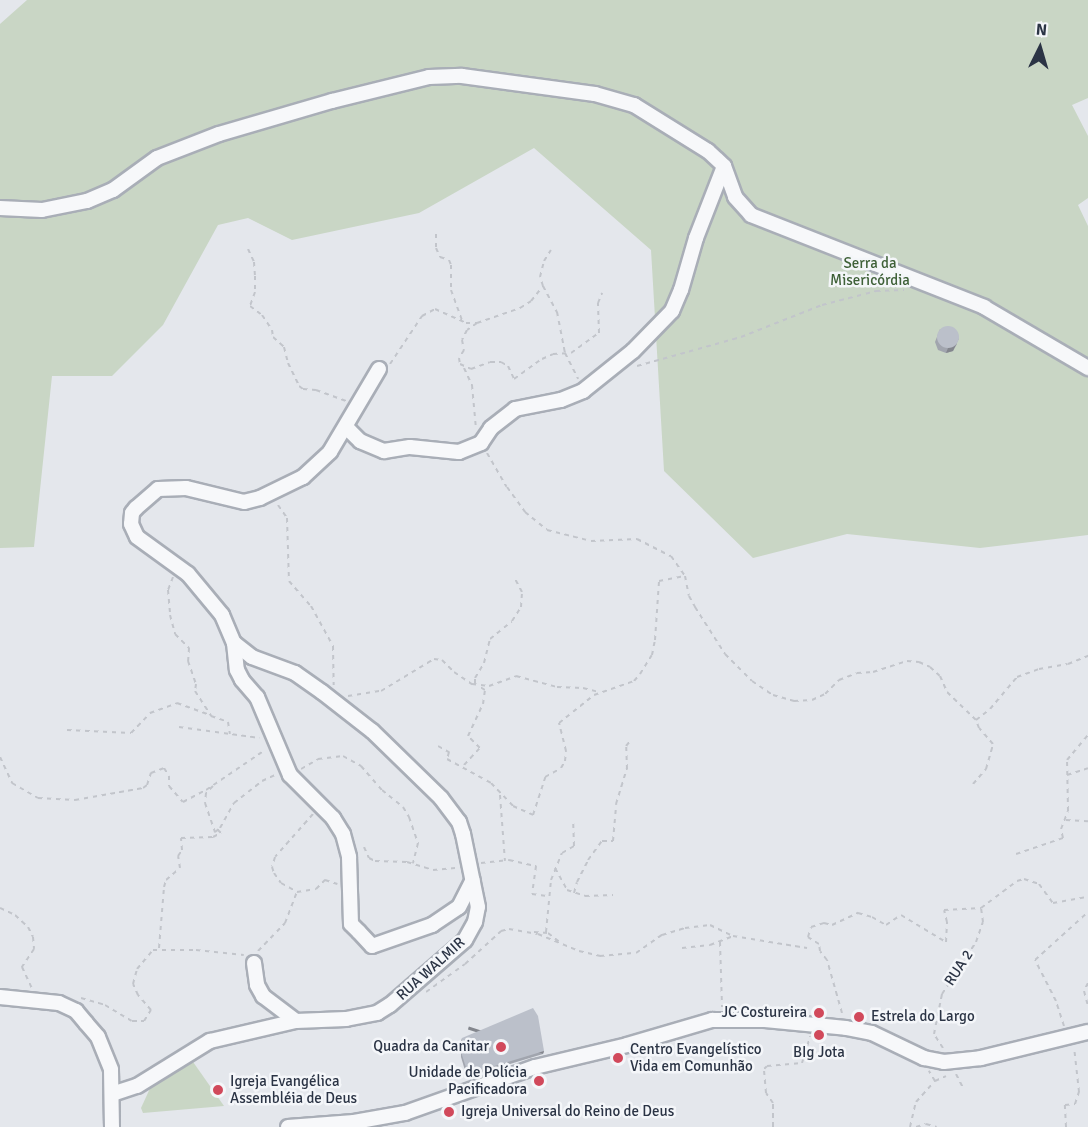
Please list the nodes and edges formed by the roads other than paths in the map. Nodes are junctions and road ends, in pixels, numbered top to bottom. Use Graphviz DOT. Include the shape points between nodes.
graph roads {
  1 [pos="724,166"];
  2 [pos="0,208"];
  3 [pos="1088,368"];
  4 [pos="379,369"];
  5 [pos="346,427"];
  6 [pos="234,643"];
  7 [pos="471,870"];
  8 [pos="254,961"];
  9 [pos="0,997"];
  10 [pos="296,1021"];
  11 [pos="1088,1032"];
  12 [pos="112,1094"];
  13 [pos="112,1127"];
  14 [pos="288,1127"];
  1 -- 2 [label="street" via="708,151 634,105 619,100 462,76 429,76 208,138 157,158 112,190 87,201 42,210"];
  1 -- 3 [label="street" via="735,197 751,215 984,307"];
  1 -- 5 [label="street" via="672,310 633,351 583,391 515,410 491,428 481,443 459,452 410,447 384,452 360,441"];
  4 -- 5 [label="street"];
  5 -- 6 [label="street" via="315,468 260,498 244,502 175,487 152,492 132,513 132,529 207,594 222,615"];
  6 -- 7 [label="street, RUA WALMIR" via="252,657 295,673 372,731 441,798 459,822"];
  6 -- 7 [label="street" via="237,670 257,697 289,771 338,824 347,848 351,924 372,946 432,925 454,912 462,903"];
  7 -- 10 [label="street, RUA WALMIR" via="478,907 471,933 390,1005 360,1018"];
  8 -- 10 [label="street" via="257,985 263,996"];
  9 -- 12 [label="street" via="59,1003 76,1011 98,1037 109,1059"];
  10 -- 12 [label="street, RUA WALMIR" via="210,1041 137,1086"];
  11 -- 14 [label="street" via="949,1062 929,1059 872,1034 846,1028 723,1019 535,1067 405,1113"];
  12 -- 13 [label="street"];
}
